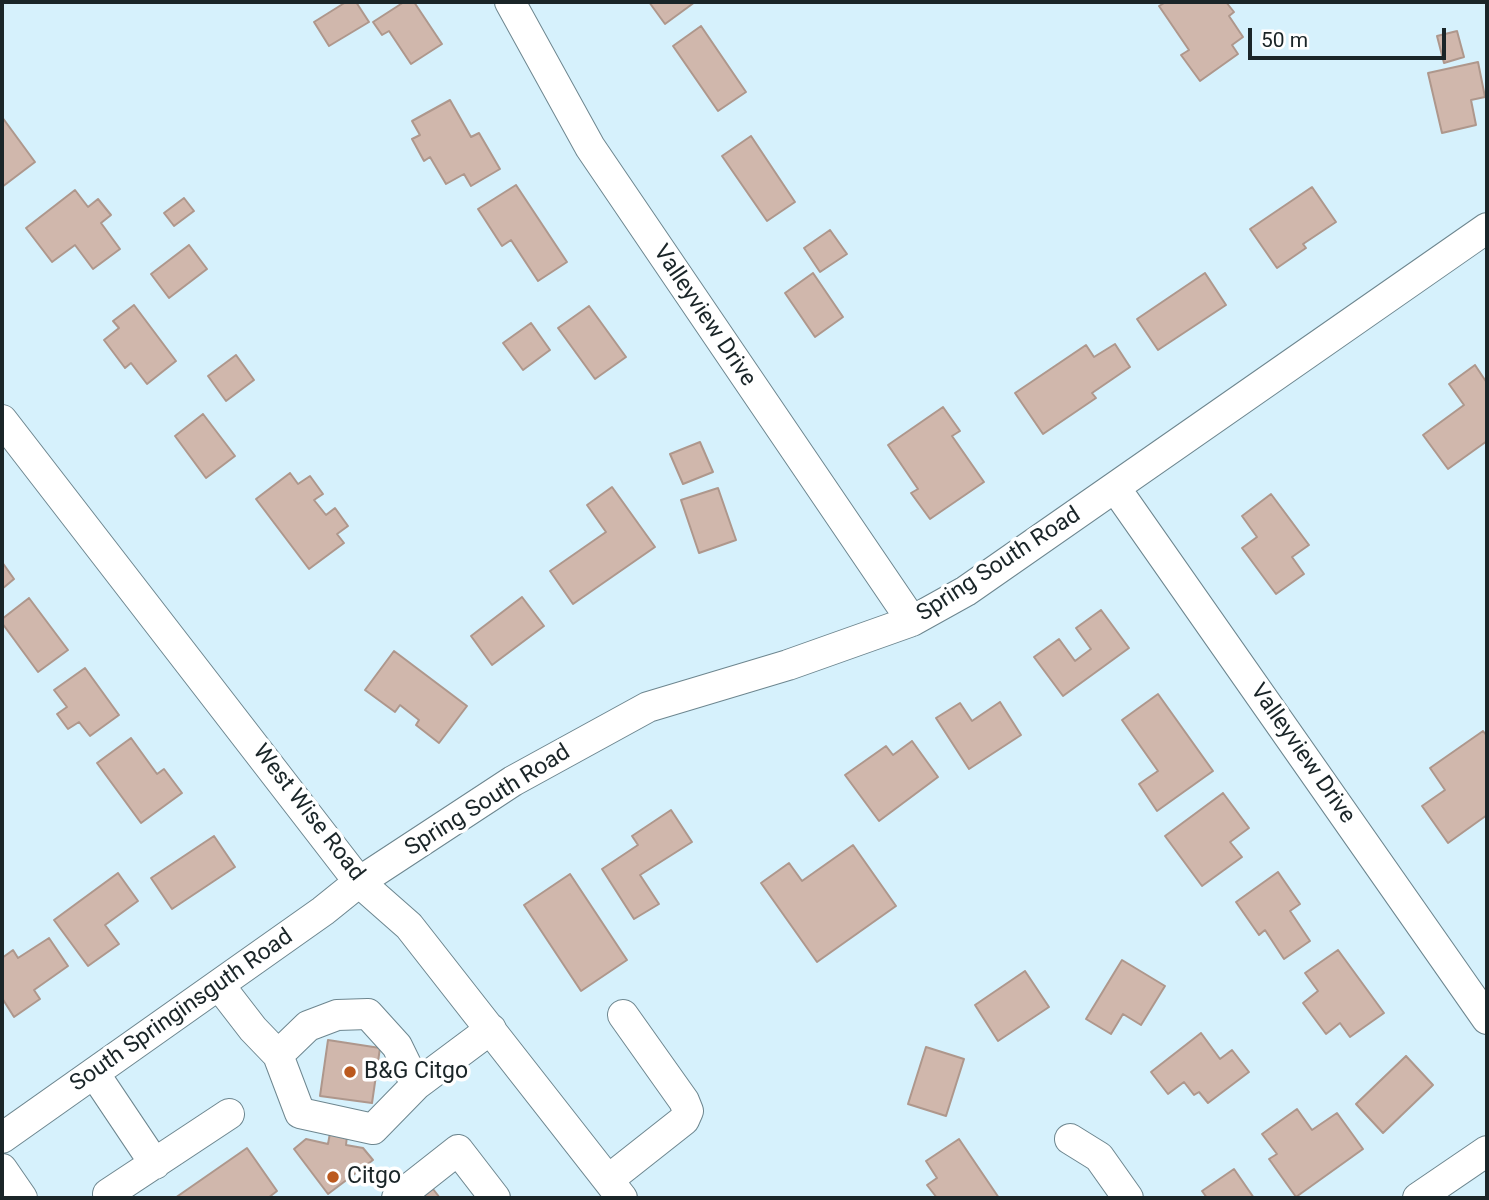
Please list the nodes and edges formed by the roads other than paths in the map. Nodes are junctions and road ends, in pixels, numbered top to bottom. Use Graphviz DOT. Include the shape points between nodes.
graph roads {
  1 [pos="510,2"];
  2 [pos="1487,228"];
  3 [pos="2,420"];
  4 [pos="1116,489"];
  5 [pos="912,621"];
  6 [pos="359,881"];
  7 [pos="219,985"];
  8 [pos="623,1015"];
  9 [pos="1487,1018"];
  10 [pos="491,1029"];
  11 [pos="278,1055"];
  12 [pos="94,1073"];
  13 [pos="416,1085"];
  14 [pos="229,1114"];
  15 [pos="2,1138"];
  16 [pos="1070,1139"];
  17 [pos="1487,1151"];
  18 [pos="155,1164"];
  19 [pos="2,1169"];
  20 [pos="615,1189"];
  21 [pos="108,1194"];
  22 [pos="22,1198"];
  23 [pos="397,1198"];
  24 [pos="495,1198"];
  25 [pos="1128,1198"];
  26 [pos="1418,1198"];
  1 -- 5 [label="street, Valleyview Drive" via="590,147"];
  2 -- 4 [label="street, Spring South Road"];
  3 -- 6 [label="street, West Wise Road"];
  4 -- 5 [label="street, Spring South Road" via="966,591"];
  4 -- 9 [label="street, Valleyview Drive"];
  5 -- 6 [label="street, Spring South Road" via="789,665 648,707 513,781"];
  6 -- 7 [label="street, South Springinsguth Road"];
  6 -- 10 [label="street, West Wise Road" via="409,926"];
  7 -- 11 [label="street"];
  7 -- 12 [label="street, South Springinsguth Road"];
  8 -- 20 [label="street" via="688,1111"];
  10 -- 13 [label="street"];
  10 -- 20 [label="street, West Wise Road"];
  11 -- 13 [label="street" via="308,1026 337,1016 368,1014 397,1046"];
  11 -- 13 [label="street" via="300,1113 373,1129"];
  12 -- 15 [label="street, South Springinsguth Road"];
  12 -- 18 [label="street"];
  14 -- 18 [label="street"];
  16 -- 25 [label="street" via="1099,1157"];
  17 -- 26 [label="street"];
  18 -- 21 [label="street"];
  19 -- 22 [label="street"];
  23 -- 24 [label="street" via="458,1150"];
}
